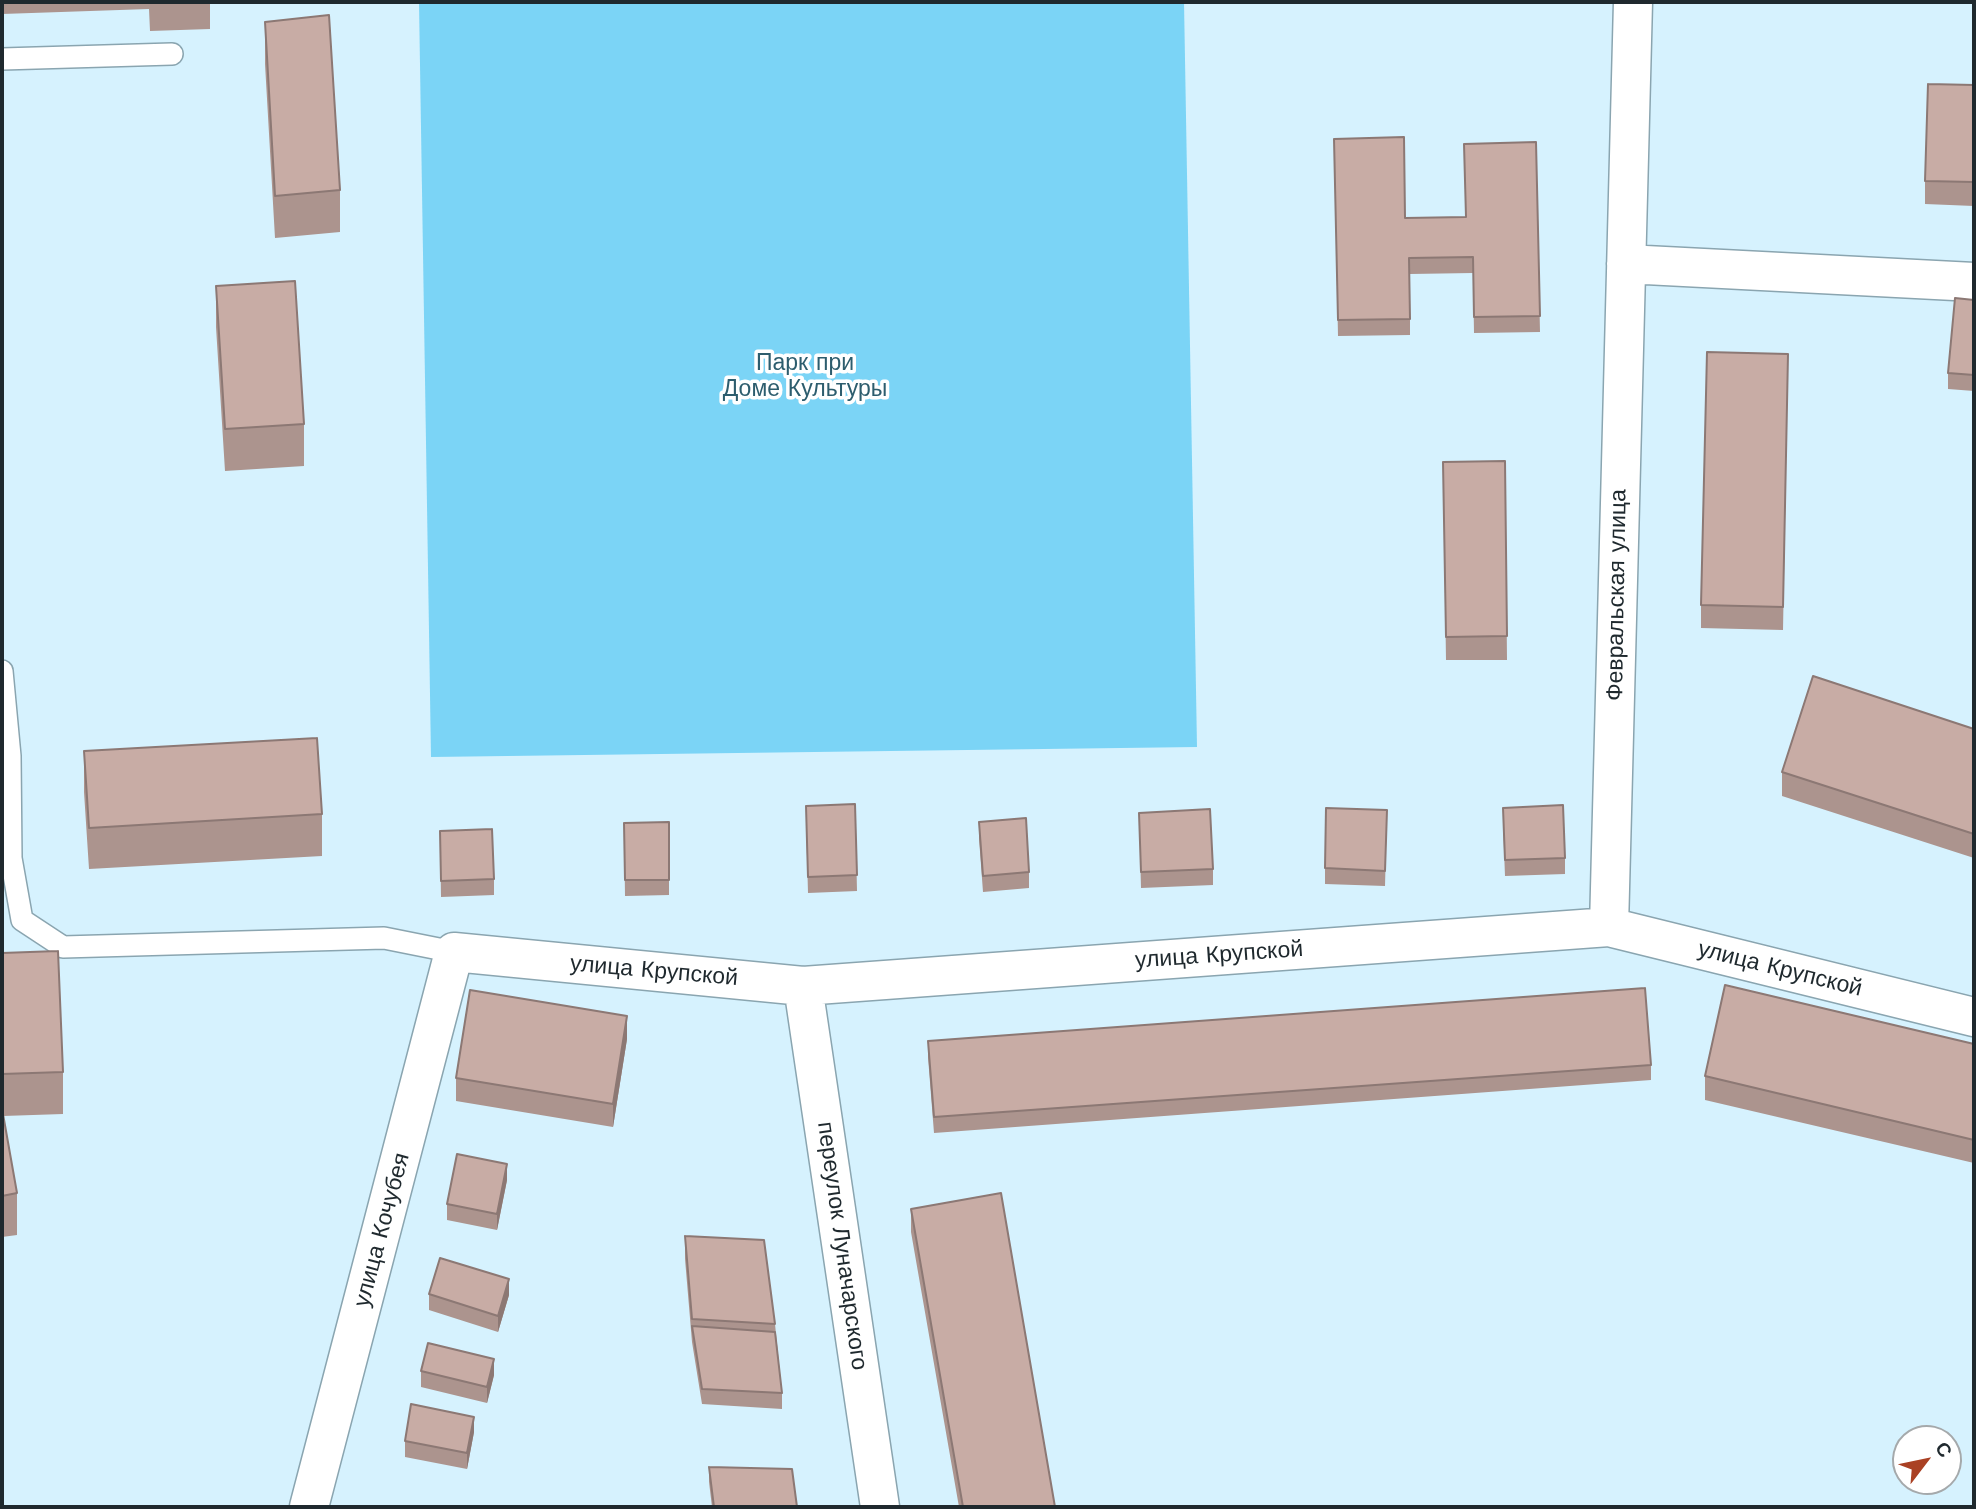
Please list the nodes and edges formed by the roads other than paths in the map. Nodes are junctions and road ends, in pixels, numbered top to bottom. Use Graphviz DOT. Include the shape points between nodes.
graph roads {
  1 [pos="1633,2"];
  2 [pos="172,54"];
  3 [pos="2,59"];
  4 [pos="1626,264"];
  5 [pos="1974,282"];
  6 [pos="2,671"];
  7 [pos="1609,927"];
  8 [pos="454,952"];
  9 [pos="803,986"];
  10 [pos="1974,1017"];
  11 [pos="309,1507"];
  12 [pos="880,1507"];
  1 -- 4 [label="street, Февральская улица"];
  2 -- 3 [label="lane"];
  4 -- 5 [label="street"];
  4 -- 7 [label="street, Февральская улица"];
  6 -- 8 [label="lane" via="10,756 11,858 22,920 63,947 384,938"];
  7 -- 9 [label="street, улица Крупской"];
  7 -- 10 [label="street, улица Крупской"];
  8 -- 9 [label="street, улица Крупской"];
  8 -- 11 [label="street, улица Кочубея"];
  9 -- 12 [label="street, переулок Луначарского"];
}
